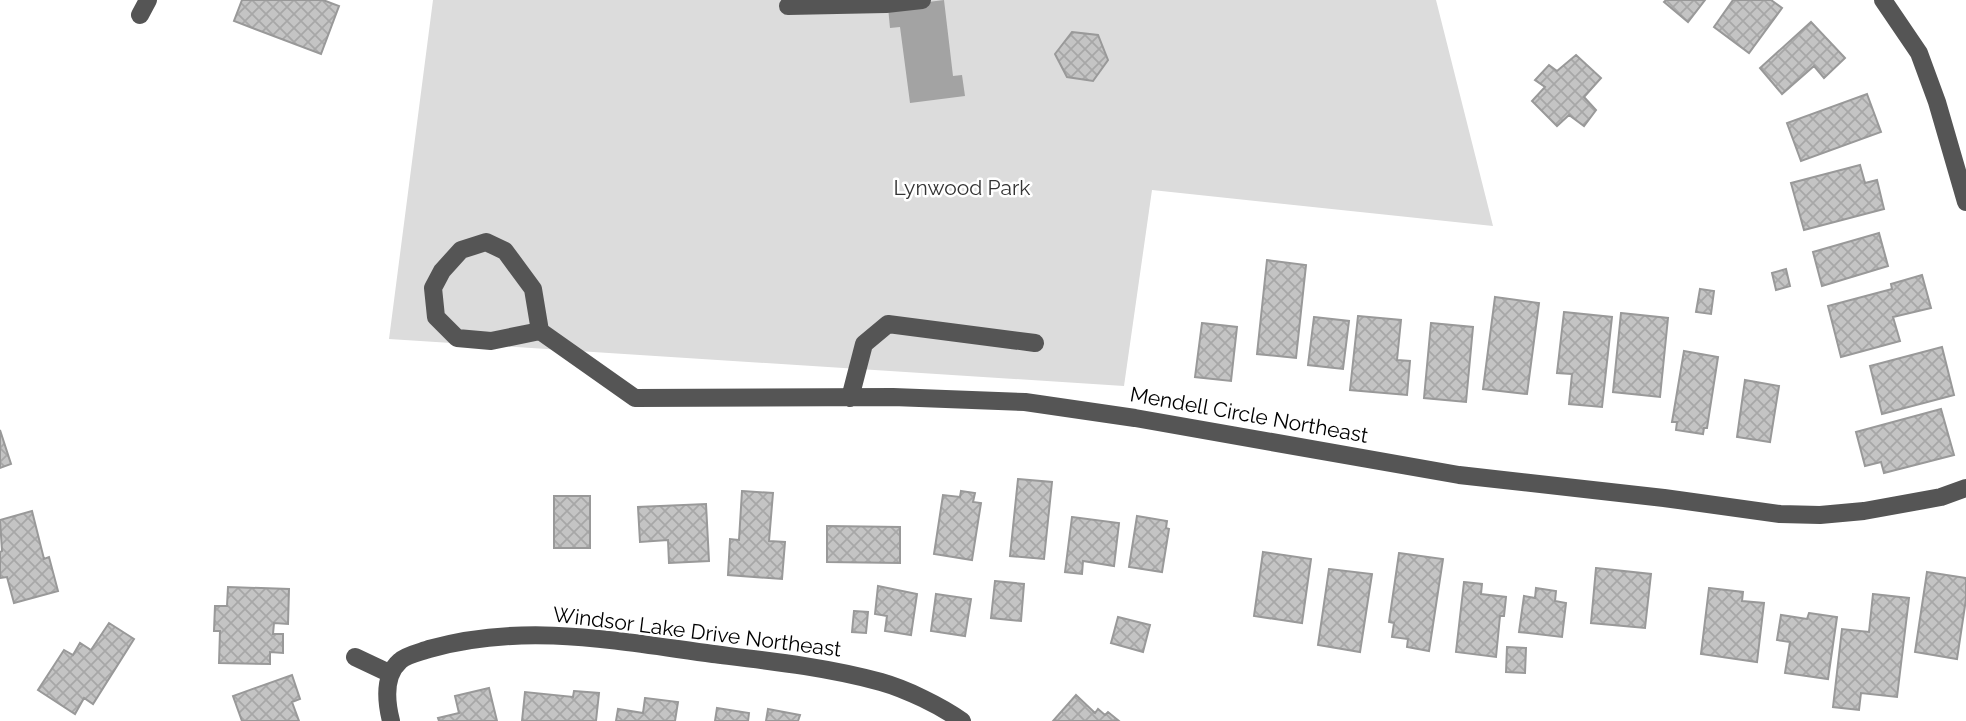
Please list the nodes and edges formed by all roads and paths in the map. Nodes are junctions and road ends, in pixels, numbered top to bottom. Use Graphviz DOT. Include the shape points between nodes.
graph roads {
  1 [pos="922,0"];
  2 [pos="1883,0"];
  3 [pos="788,6"];
  4 [pos="1966,202"];
  5 [pos="540,331"];
  6 [pos="1035,343"];
  7 [pos="850,397"];
  8 [pos="1966,488"];
  9 [pos="355,657"];
  10 [pos="390,674"];
  11 [pos="390,721"];
  12 [pos="962,721"];
  1 -- 3 [label="street"];
  2 -- 4 [label="street" via="1919,53"];
  5 -- 5 [label="street" via="533,289 505,251 486,242 461,250 433,288 436,317 457,338 491,341"];
  5 -- 7 [label="street, Mendell Circle Northeast" via="635,398"];
  6 -- 7 [label="street" via="888,324 864,344"];
  7 -- 8 [label="street, Mendell Circle Northeast" via="1025,402 1459,475 1780,514 1864,511"];
  9 -- 10 [label="street"];
  10 -- 11 [label="street" via="386,691"];
  10 -- 12 [label="street, Windsor Lake Drive Northeast" via="401,660 455,642 524,634 595,638 834,670 884,683"];
}
